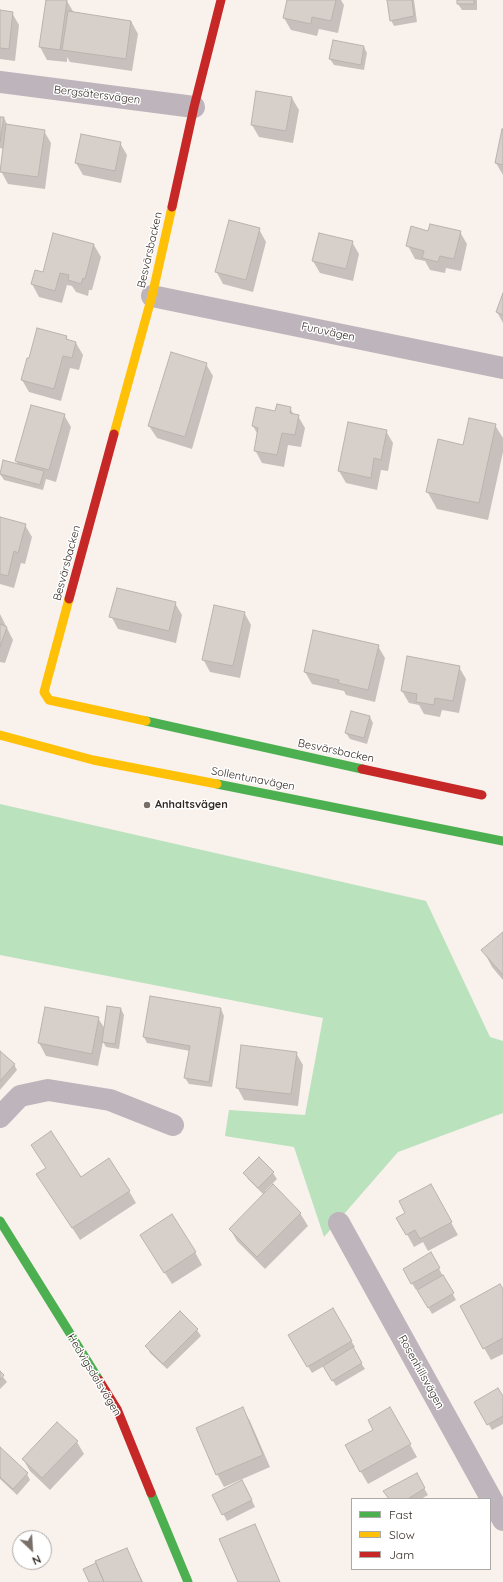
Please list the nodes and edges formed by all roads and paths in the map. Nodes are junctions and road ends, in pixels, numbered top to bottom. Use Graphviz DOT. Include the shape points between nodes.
graph roads {
  1 [pos="221,0"];
  2 [pos="0,82"];
  3 [pos="194,107"];
  4 [pos="152,296"];
  5 [pos="503,368"];
  6 [pos="0,735"];
  7 [pos="482,795"];
  8 [pos="503,841"];
  9 [pos="0,1117"];
  10 [pos="173,1125"];
  11 [pos="0,1221"];
  12 [pos="339,1223"];
  13 [pos="491,1498"];
  14 [pos="491,1498"];
  15 [pos="503,1520"];
  16 [pos="188,1582"];
  1 -- 3 [label="street, Besvärsbacken"];
  2 -- 3 [label="street, Bergsätersvägen"];
  3 -- 4 [label="street, Besvärsbacken"];
  4 -- 5 [label="street, Furuvägen"];
  4 -- 7 [label="street, Besvärsbacken" via="44,692 49,700"];
  6 -- 8 [label="street, Sollentunavägen" via="93,760"];
  9 -- 10 [label="street" via="20,1096 48,1090 110,1100"];
  11 -- 16 [label="street, Hedvigsdalsvägen" via="117,1409"];
  12 -- 14 [label="street, Rosenhillsvägen"];
  13 -- 15 [label="street, Rosenhillsvägen"];
}
